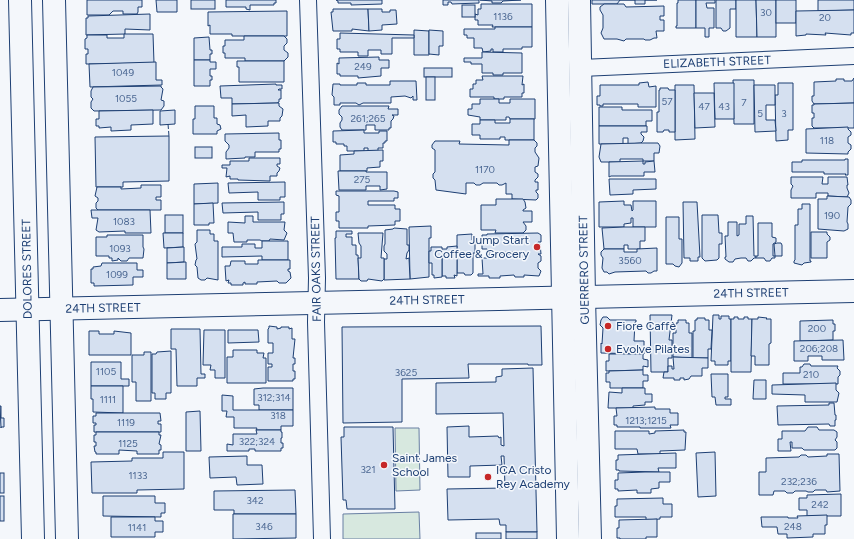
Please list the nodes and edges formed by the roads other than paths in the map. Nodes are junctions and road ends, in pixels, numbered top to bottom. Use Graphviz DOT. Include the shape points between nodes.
graph roads {
  1 [pos="20,0"];
  2 [pos="54,0"];
  3 [pos="308,0"];
  4 [pos="557,0"];
  5 [pos="579,0"];
  6 [pos="854,56"];
  7 [pos="581,68"];
  8 [pos="854,291"];
  9 [pos="562,297"];
  10 [pos="584,297"];
  11 [pos="316,303"];
  12 [pos="62,309"];
  13 [pos="0,310"];
  14 [pos="28,310"];
  15 [pos="33,539"];
  16 [pos="67,539"];
  17 [pos="322,539"];
  18 [pos="568,539"];
  19 [pos="590,539"];
  1 -- 14 [label="main road, DOLORES STREET"];
  2 -- 12 [label="main road"];
  3 -- 11 [label="street, FAIR OAKS STREET"];
  4 -- 9 [label="main road, GUERRERO STREET"];
  5 -- 7 [label="main road, GUERRERO STREET"];
  6 -- 7 [label="street, ELIZABETH STREET"];
  7 -- 10 [label="main road, GUERRERO STREET"];
  8 -- 10 [label="main road, 24TH STREET"];
  9 -- 10 [label="main road, 24TH STREET"];
  9 -- 11 [label="main road, 24TH STREET"];
  9 -- 18 [label="main road, GUERRERO STREET"];
  10 -- 19 [label="main road, GUERRERO STREET"];
  11 -- 12 [label="main road, 24TH STREET"];
  11 -- 17 [label="street, FAIR OAKS STREET"];
  12 -- 14 [label="main road, 24TH STREET"];
  12 -- 16 [label="main road"];
  13 -- 14 [label="main road, 24TH STREET"];
  14 -- 15 [label="main road, DOLORES STREET"];
}
